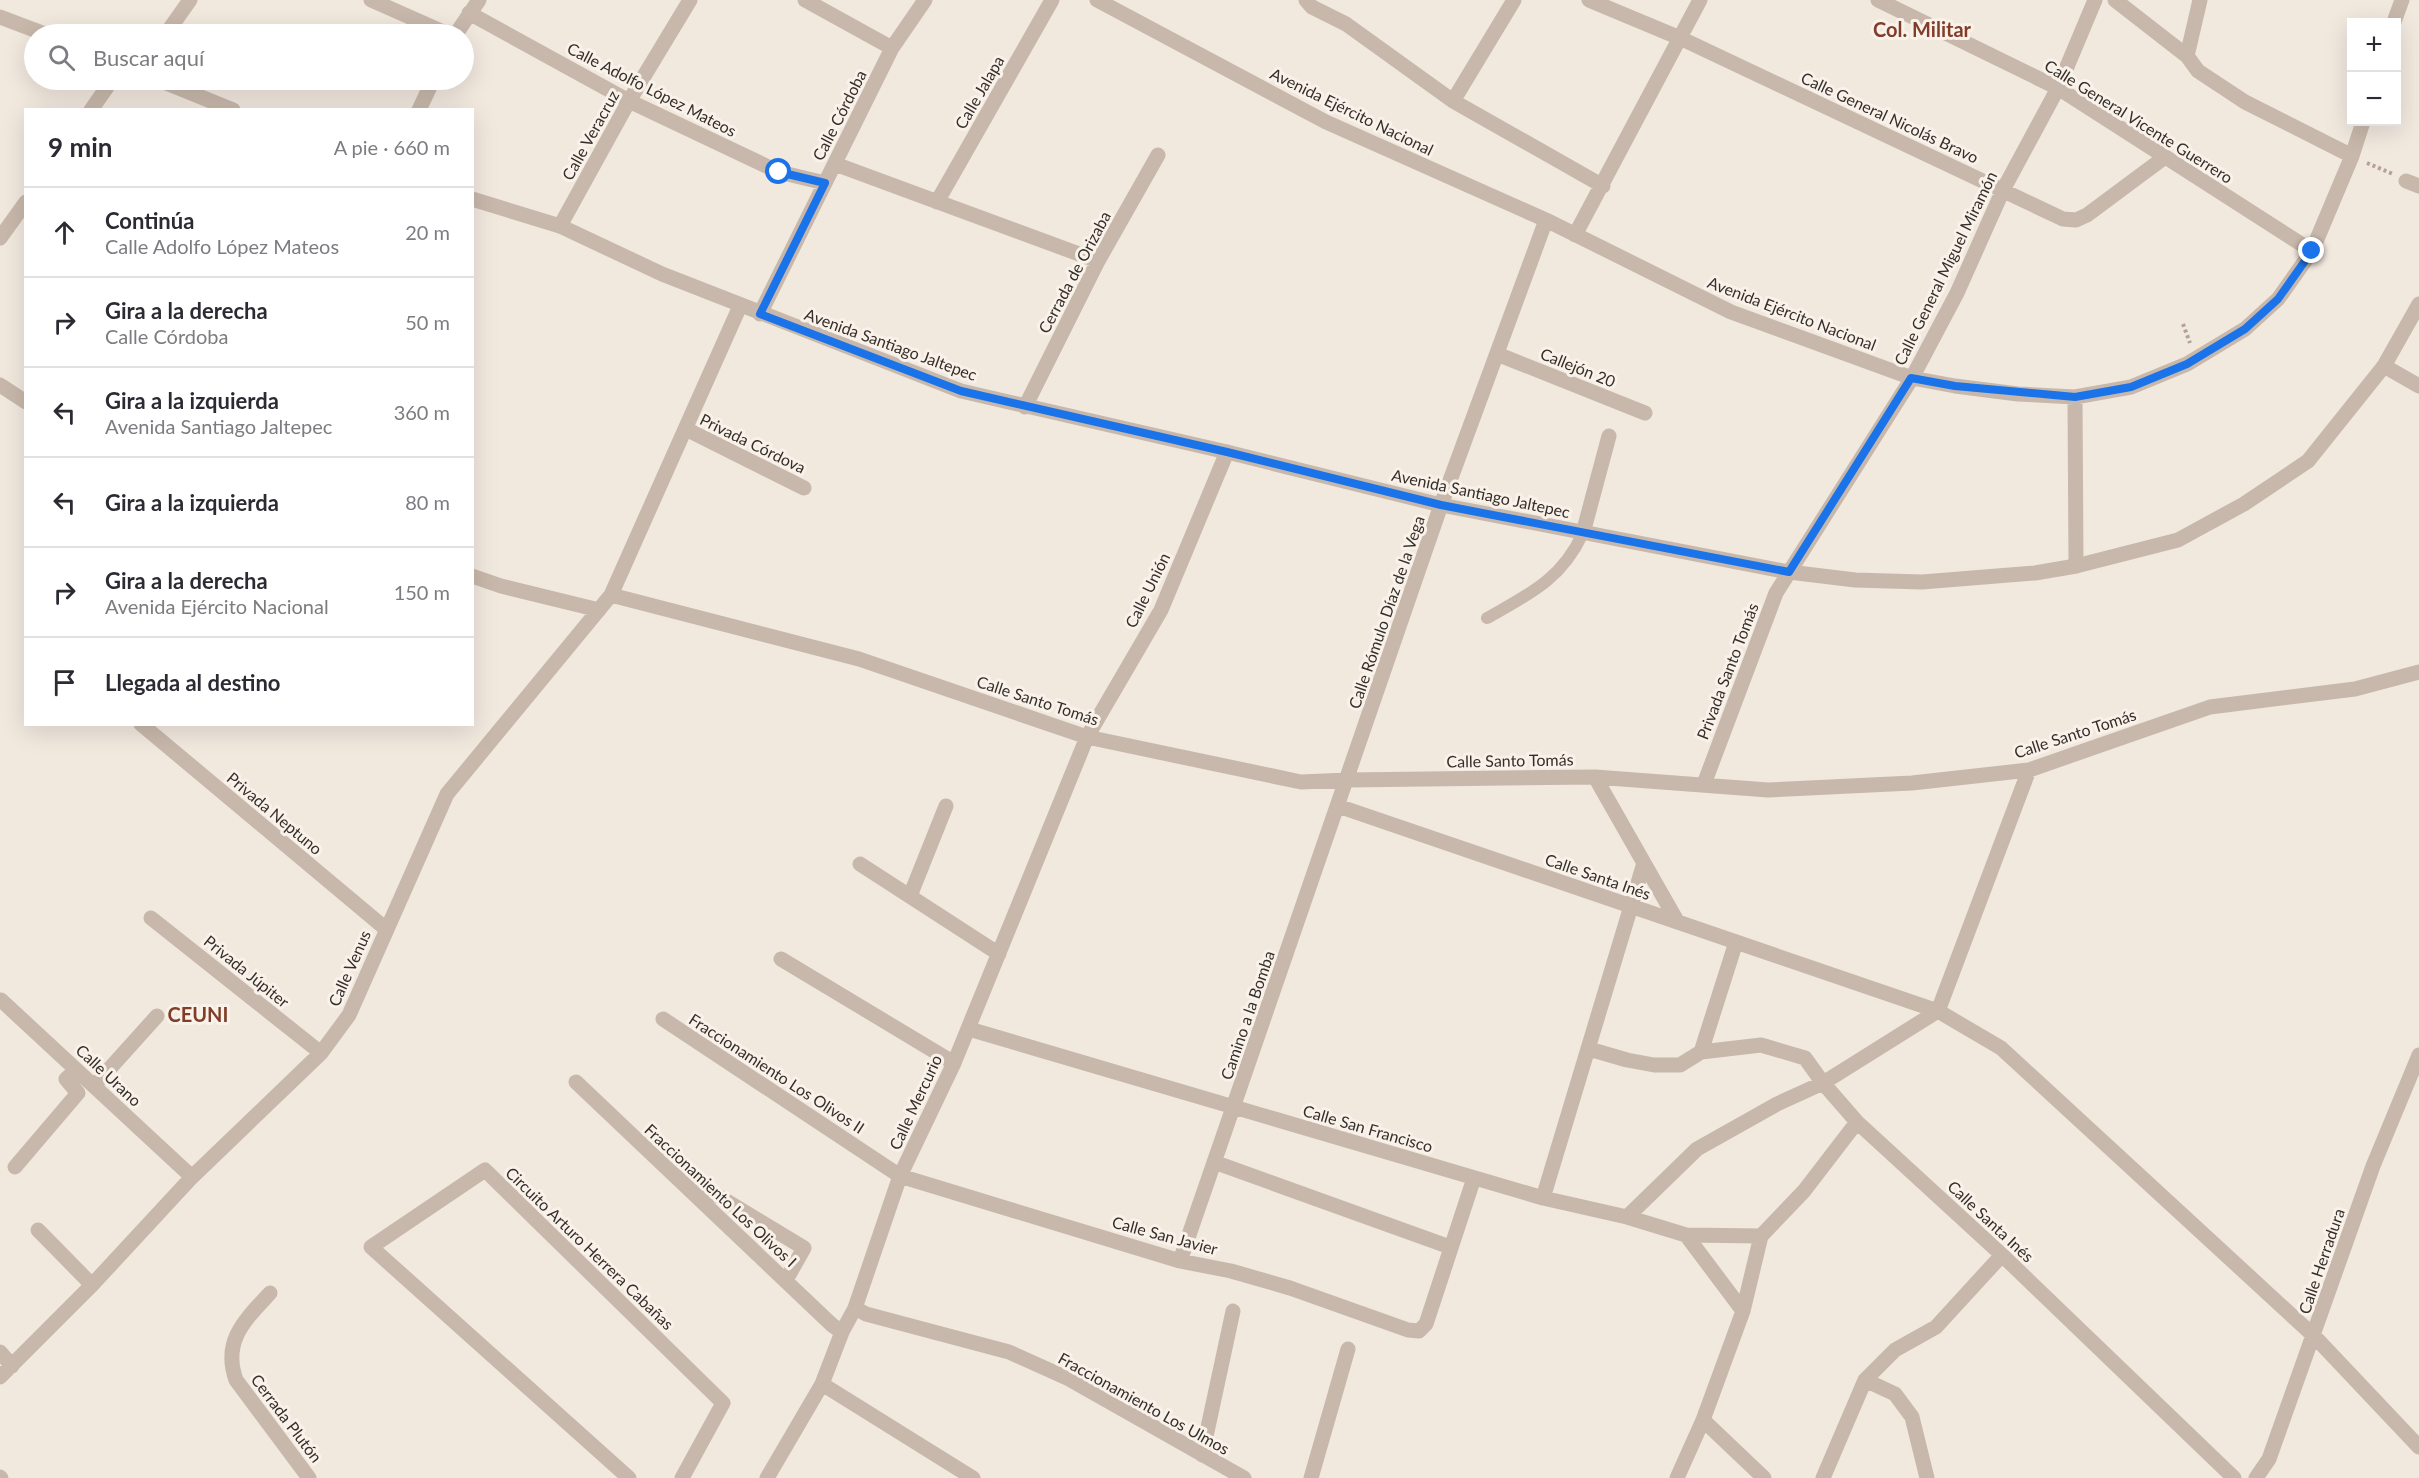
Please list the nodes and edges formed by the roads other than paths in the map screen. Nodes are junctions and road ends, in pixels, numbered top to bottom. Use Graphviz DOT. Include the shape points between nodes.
graph roads {
  1 [pos="190,0"];
  2 [pos="371,0"];
  3 [pos="479,0"];
  4 [pos="690,0"];
  5 [pos="805,0"];
  6 [pos="925,0"];
  7 [pos="1052,0"];
  8 [pos="1097,0"];
  9 [pos="1305,0"];
  10 [pos="1514,0"];
  11 [pos="1589,0"];
  12 [pos="1700,0"];
  13 [pos="1878,0"];
  14 [pos="2095,0"];
  15 [pos="2115,0"];
  16 [pos="2200,0"];
  17 [pos="2402,0"];
  18 [pos="469,13"];
  19 [pos="0,16"];
  20 [pos="2395,18"];
  21 [pos="173,24"];
  22 [pos="425,24"];
  23 [pos="462,24"];
  24 [pos="24,26"];
  25 [pos="1680,39"];
  26 [pos="892,48"];
  27 [pos="2187,56"];
  28 [pos="2058,88"];
  29 [pos="105,90"];
  30 [pos="184,90"];
  31 [pos="429,90"];
  32 [pos="629,101"];
  33 [pos="1453,101"];
  34 [pos="92,108"];
  35 [pos="228,108"];
  36 [pos="420,108"];
  37 [pos="2362,126"];
  38 [pos="1158,155"];
  39 [pos="2352,156"];
  40 [pos="2165,157"];
  41 [pos="835,164"];
  42 [pos="825,183"];
  43 [pos="1603,186"];
  44 [pos="2003,190"];
  45 [pos="474,200"];
  46 [pos="937,202"];
  47 [pos="24,205"];
  48 [pos="1546,220"];
  49 [pos="560,226"];
  50 [pos="1575,235"];
  51 [pos="0,238"];
  52 [pos="2312,251"];
  53 [pos="1098,261"];
  54 [pos="2419,304"];
  55 [pos="740,306"];
  56 [pos="760,314"];
  57 [pos="1497,354"];
  58 [pos="2384,366"];
  59 [pos="1911,378"];
  60 [pos="0,385"];
  61 [pos="2419,386"];
  62 [pos="2075,397"];
  63 [pos="24,401"];
  64 [pos="1025,407"];
  65 [pos="1645,413"];
  66 [pos="686,429"];
  67 [pos="1609,436"];
  68 [pos="1227,452"];
  69 [pos="804,488"];
  70 [pos="1441,505"];
  71 [pos="1583,533"];
  72 [pos="2076,566"];
  73 [pos="1789,572"];
  74 [pos="474,577"];
  75 [pos="611,595"];
  76 [pos="599,610"];
  77 [pos="1487,618"];
  78 [pos="2419,672"];
  79 [pos="143,726"];
  80 [pos="1087,736"];
  81 [pos="2029,770"];
  82 [pos="1595,777"];
  83 [pos="1347,780"];
  84 [pos="1704,784"];
  85 [pos="946,806"];
  86 [pos="1338,806"];
  87 [pos="1644,863"];
  88 [pos="860,864"];
  89 [pos="910,896"];
  90 [pos="1631,906"];
  91 [pos="151,918"];
  92 [pos="1677,921"];
  93 [pos="386,929"];
  94 [pos="1736,942"];
  95 [pos="999,954"];
  96 [pos="781,959"];
  97 [pos="1,1000"];
  98 [pos="1938,1011"];
  99 [pos="157,1016"];
  100 [pos="663,1019"];
  101 [pos="969,1029"];
  102 [pos="1589,1048"];
  103 [pos="1701,1052"];
  104 [pos="321,1053"];
  105 [pos="2419,1055"];
  106 [pos="954,1063"];
  107 [pos="76,1070"];
  108 [pos="576,1083"];
  109 [pos="1823,1083"];
  110 [pos="94,1086"];
  111 [pos="1234,1107"];
  112 [pos="1857,1122"];
  113 [pos="657,1158"];
  114 [pos="1215,1162"];
  115 [pos="15,1167"];
  116 [pos="900,1176"];
  117 [pos="192,1177"];
  118 [pos="1474,1178"];
  119 [pos="1544,1198"];
  120 [pos="1627,1217"];
  121 [pos="38,1230"];
  122 [pos="1686,1235"];
  123 [pos="1761,1236"];
  124 [pos="1450,1247"];
  125 [pos="2002,1255"];
  126 [pos="1180,1261"];
  127 [pos="786,1280"];
  128 [pos="92,1285"];
  129 [pos="270,1293"];
  130 [pos="855,1308"];
  131 [pos="1233,1311"];
  132 [pos="1743,1311"];
  133 [pos="842,1332"];
  134 [pos="2314,1336"];
  135 [pos="1348,1349"];
  136 [pos="0,1352"];
  137 [pos="12,1365"];
  138 [pos="0,1377"];
  139 [pos="1865,1380"];
  140 [pos="822,1384"];
  141 [pos="1703,1420"];
  142 [pos="2419,1447"];
  143 [pos="1202,1455"];
  144 [pos="309,1478"];
  145 [pos="628,1478"];
  146 [pos="682,1478"];
  147 [pos="767,1478"];
  148 [pos="974,1478"];
  149 [pos="1244,1478"];
  150 [pos="1311,1478"];
  151 [pos="1677,1478"];
  152 [pos="1764,1478"];
  153 [pos="1823,1478"];
  154 [pos="1927,1478"];
  155 [pos="2234,1478"];
  156 [pos="2256,1478"];
  1 -- 21 [label="street"];
  2 -- 22 [label="street"];
  3 -- 18 [label="street"];
  4 -- 32 [label="street, Calle Veracruz"];
  5 -- 26 [label="street"];
  6 -- 26 [label="street, Calle Córdoba"];
  7 -- 46 [label="street, Calle Jalapa"];
  8 -- 48 [label="street, Avenida Ejército Nacional" via="1326,122"];
  9 -- 33 [label="street" via="1346,24"];
  10 -- 33 [label="street"];
  11 -- 25 [label="street, Calle General Nicolás Bravo"];
  12 -- 25 [label="street"];
  13 -- 28 [label="street, Calle General Vicente Guerrero"];
  14 -- 28 [label="street, Calle General Miguel Miramón"];
  15 -- 27 [label="street"];
  16 -- 27 [label="street"];
  17 -- 20 [label="street"];
  18 -- 23 [label="street"];
  18 -- 32 [label="street, Calle Adolfo López Mateos"];
  19 -- 24 [label="street"];
  25 -- 43 [label="street"];
  25 -- 44 [label="street, Calle General Nicolás Bravo"];
  26 -- 41 [label="street, Calle Córdoba"];
  27 -- 39 [label="street" via="2198,71 2246,102"];
  28 -- 40 [label="street, Calle General Vicente Guerrero"];
  28 -- 44 [label="street, Calle General Miguel Miramón"];
  29 -- 34 [label="street"];
  30 -- 35 [label="street"];
  31 -- 36 [label="street"];
  32 -- 42 [label="street, Calle Adolfo López Mateos" via="779,172"];
  32 -- 49 [label="street, Calle Veracruz"];
  33 -- 43 [label="street"];
  37 -- 39 [label="street, Avenida Ejército Nacional"];
  38 -- 53 [label="street, Cerrada de Orizaba"];
  39 -- 52 [label="street, Avenida Ejército Nacional"];
  40 -- 44 [label="street, Calle General Nicolás Bravo" via="2076,220 2063,219"];
  40 -- 52 [label="street, Calle General Vicente Guerrero"];
  41 -- 42 [label="street, Calle Córdoba"];
  41 -- 46 [label="street"];
  42 -- 56 [label="street, Calle Córdoba"];
  43 -- 50 [label="street"];
  44 -- 59 [label="street, Calle General Miguel Miramón" via="1957,293"];
  45 -- 49 [label="street, Avenida Santiago Jaltepec"];
  46 -- 53 [label="street"];
  47 -- 51 [label="street"];
  48 -- 50 [label="street, Avenida Ejército Nacional"];
  48 -- 57 [label="street, Calle Rómulo Díaz de la Vega"];
  49 -- 55 [label="street, Avenida Santiago Jaltepec"];
  50 -- 59 [label="street, Avenida Ejército Nacional" via="1731,312"];
  52 -- 62 [label="street, Avenida Ejército Nacional" via="2278,299 2245,329 2187,364 2131,387"];
  53 -- 64 [label="street, Cerrada de Orizaba"];
  54 -- 58 [label="street, Avenida Santiago Jaltepec"];
  55 -- 56 [label="street, Avenida Santiago Jaltepec"];
  55 -- 66 [label="street"];
  56 -- 64 [label="street, Avenida Santiago Jaltepec" via="961,391"];
  57 -- 65 [label="street, Callejón 20"];
  57 -- 70 [label="street, Calle Rómulo Díaz de la Vega"];
  58 -- 61 [label="street"];
  58 -- 72 [label="street, Avenida Santiago Jaltepec" via="2308,461 2244,504 2178,540"];
  59 -- 62 [label="street, Avenida Ejército Nacional"];
  59 -- 73 [label="street, Calle General Miguel Miramón"];
  60 -- 63 [label="street"];
  62 -- 72 [label="street"];
  64 -- 68 [label="street, Avenida Santiago Jaltepec"];
  66 -- 69 [label="street, Privada Córdova"];
  66 -- 75 [label="street"];
  67 -- 71 [label="street"];
  68 -- 70 [label="street, Avenida Santiago Jaltepec"];
  68 -- 80 [label="street, Calle Unión" via="1161,610"];
  70 -- 71 [label="street, Avenida Santiago Jaltepec"];
  70 -- 83 [label="street, Calle Rómulo Díaz de la Vega"];
  71 -- 73 [label="street, Avenida Santiago Jaltepec"];
  71 -- 77 [label="lane" via="1554,577"];
  72 -- 73 [label="street, Avenida Santiago Jaltepec" via="1922,582 1855,580"];
  73 -- 84 [label="street, Privada Santo Tomás" via="1776,593"];
  74 -- 76 [label="street"];
  75 -- 76 [label="street"];
  75 -- 80 [label="street, Calle Santo Tomás" via="859,659"];
  76 -- 93 [label="street, Calle Venus" via="447,794"];
  78 -- 81 [label="street, Calle Santo Tomás" via="2355,688 2210,707"];
  79 -- 93 [label="street, Privada Neptuno"];
  80 -- 83 [label="street, Calle Santo Tomás" via="1301,782"];
  80 -- 95 [label="street, Calle Mercurio"];
  81 -- 84 [label="street, Calle Santo Tomás" via="1912,783 1768,790"];
  81 -- 98 [label="street"];
  82 -- 83 [label="street, Calle Santo Tomás"];
  82 -- 84 [label="street, Calle Santo Tomás"];
  82 -- 87 [label="street"];
  83 -- 86 [label="street, Camino a la Bomba"];
  85 -- 89 [label="street"];
  86 -- 90 [label="street, Calle Santa Inés"];
  86 -- 111 [label="street, Camino a la Bomba"];
  87 -- 90 [label="street"];
  87 -- 92 [label="street"];
  88 -- 89 [label="street"];
  89 -- 95 [label="street"];
  90 -- 92 [label="street, Calle Santa Inés"];
  90 -- 102 [label="street"];
  91 -- 104 [label="street, Privada Júpiter"];
  92 -- 94 [label="street, Calle Santa Inés"];
  93 -- 104 [label="street, Calle Venus" via="349,1015"];
  94 -- 98 [label="street, Calle Santa Inés"];
  94 -- 103 [label="street"];
  95 -- 101 [label="street, Calle Mercurio"];
  96 -- 106 [label="street"];
  97 -- 107 [label="street, Calle Urano"];
  98 -- 109 [label="street"];
  98 -- 134 [label="street, Calle Santa Inés" via="2001,1048"];
  99 -- 110 [label="street"];
  100 -- 116 [label="street, Fraccionamiento Los Olivos II"];
  101 -- 106 [label="street, Calle Mercurio"];
  101 -- 111 [label="street, Calle San Francisco"];
  102 -- 103 [label="street, Calle Santa Inés" via="1654,1065 1680,1065"];
  102 -- 119 [label="street"];
  103 -- 109 [label="street, Calle Santa Inés" via="1761,1045 1805,1058"];
  104 -- 117 [label="street, Calle Venus"];
  105 -- 134 [label="street, Calle Herradura" via="2373,1166"];
  106 -- 116 [label="street, Calle Mercurio"];
  107 -- 110 [label="street, Calle Urano"];
  107 -- 115 [label="street" via="66,1079 78,1093"];
  108 -- 113 [label="street, Fraccionamiento Los Olivos I"];
  109 -- 112 [label="street, Calle Santa Inés"];
  109 -- 120 [label="street" via="1697,1149"];
  110 -- 117 [label="street, Calle Urano"];
  111 -- 114 [label="street, Camino a la Bomba"];
  111 -- 118 [label="street, Calle San Francisco"];
  112 -- 123 [label="street" via="1804,1191"];
  112 -- 125 [label="street, Calle Santa Inés"];
  113 -- 127 [label="street, Fraccionamiento Los Olivos I"];
  113 -- 127 [label="street" via="804,1248"];
  114 -- 124 [label="street"];
  114 -- 126 [label="street, Camino a la Bomba"];
  116 -- 126 [label="street, Calle San Javier"];
  116 -- 130 [label="street, Calle Mercurio"];
  117 -- 128 [label="street, Calle Venus"];
  118 -- 119 [label="street, Calle San Francisco"];
  118 -- 124 [label="street"];
  119 -- 120 [label="street, Calle San Francisco"];
  120 -- 122 [label="street, Calle San Francisco"];
  121 -- 128 [label="street"];
  122 -- 123 [label="street, Calle San Francisco"];
  122 -- 132 [label="street"];
  123 -- 132 [label="street"];
  124 -- 126 [label="street, Calle San Javier" via="1426,1324 1419,1331 1290,1288"];
  125 -- 139 [label="street" via="1936,1327 1895,1350"];
  125 -- 155 [label="street, Calle Santa Inés"];
  127 -- 133 [label="street, Fraccionamiento Los Olivos I"];
  128 -- 137 [label="street, Calle Venus"];
  129 -- 144 [label="street, Cerrada Plutón" via="232,1343 232,1369 236,1380"];
  130 -- 133 [label="street, Calle Mercurio"];
  130 -- 143 [label="street, Fraccionamiento Los Ulmos" via="1009,1352 1069,1379"];
  131 -- 143 [label="street"];
  132 -- 141 [label="street"];
  133 -- 140 [label="street, Calle Mercurio"];
  134 -- 142 [label="street, Calle Santa Inés"];
  134 -- 156 [label="street, Calle Herradura" via="2269,1459"];
  135 -- 150 [label="street"];
  136 -- 137 [label="street"];
  137 -- 138 [label="street, Calle Venus"];
  139 -- 153 [label="street"];
  139 -- 154 [label="street" via="1895,1394 1912,1417"];
  140 -- 147 [label="street, Calle Mercurio"];
  140 -- 148 [label="street"];
  141 -- 151 [label="street"];
  141 -- 152 [label="street"];
  143 -- 149 [label="street, Fraccionamiento Los Ulmos"];
  145 -- 146 [label="street, Circuito Arturo Herrera Cabañas" via="371,1247 485,1170 723,1403"];
}
